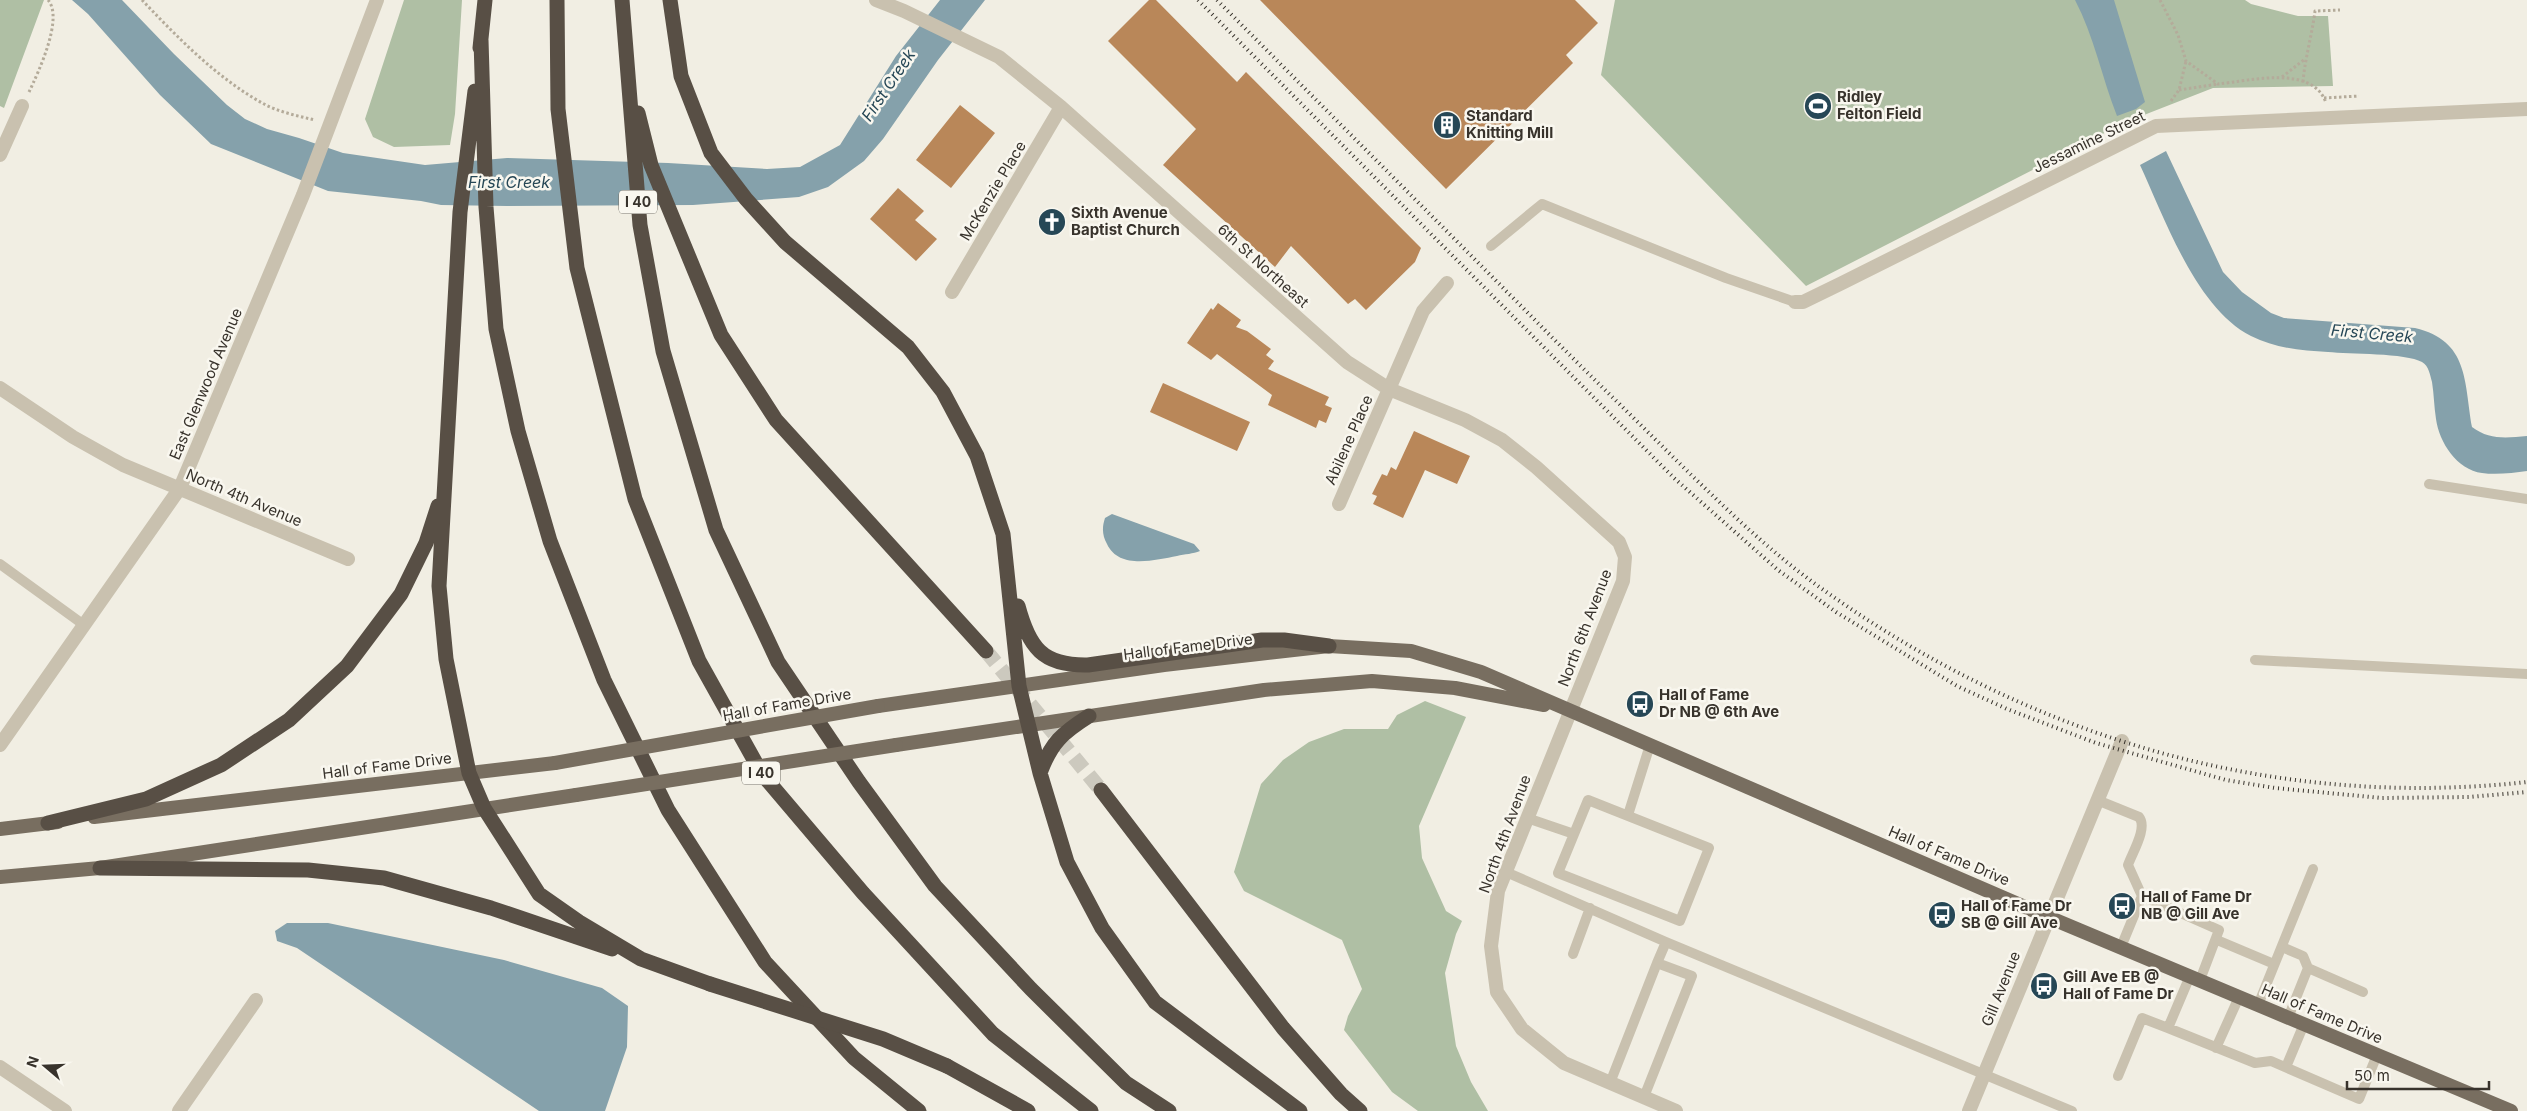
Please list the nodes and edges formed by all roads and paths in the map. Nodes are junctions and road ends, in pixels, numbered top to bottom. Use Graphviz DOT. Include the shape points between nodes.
graph roads {
  1 [pos="48,0"];
  2 [pos="142,0"];
  3 [pos="377,0"];
  4 [pos="485,0"];
  5 [pos="557,0"];
  6 [pos="622,0"];
  7 [pos="670,0"];
  8 [pos="876,0"];
  9 [pos="2160,0"];
  10 [pos="2340,10"];
  11 [pos="481,40"];
  12 [pos="2305,59"];
  13 [pos="2186,61"];
  14 [pos="627,64"];
  15 [pos="2282,77"];
  16 [pos="2303,82"];
  17 [pos="2218,84"];
  18 [pos="2179,90"];
  19 [pos="2360,96"];
  20 [pos="2324,98"];
  21 [pos="2171,101"];
  22 [pos="22,106"];
  23 [pos="1061,108"];
  24 [pos="2527,108"];
  25 [pos="2331,118"];
  26 [pos="330,125"];
  27 [pos="0,155"];
  28 [pos="1491,246"];
  29 [pos="1448,283"];
  30 [pos="952,292"];
  31 [pos="1796,302"];
  32 [pos="0,388"];
  33 [pos="1390,389"];
  34 [pos="445,480"];
  35 [pos="2428,484"];
  36 [pos="180,488"];
  37 [pos="2527,500"];
  38 [pos="1339,504"];
  39 [pos="1005,556"];
  40 [pos="1624,557"];
  41 [pos="348,560"];
  42 [pos="0,564"];
  43 [pos="84,625"];
  44 [pos="1329,646"];
  45 [pos="986,651"];
  46 [pos="2255,660"];
  47 [pos="2527,674"];
  48 [pos="1019,686"];
  49 [pos="1570,710"];
  50 [pos="1089,716"];
  51 [pos="1028,726"];
  52 [pos="2122,742"];
  53 [pos="0,745"];
  54 [pos="1650,745"];
  55 [pos="469,773"];
  56 [pos="1040,773"];
  57 [pos="1101,790"];
  58 [pos="2097,800"];
  59 [pos="484,808"];
  60 [pos="1628,815"];
  61 [pos="1527,818"];
  62 [pos="48,823"];
  63 [pos="0,829"];
  64 [pos="1574,834"];
  65 [pos="100,868"];
  66 [pos="2313,869"];
  67 [pos="1506,872"];
  68 [pos="0,877"];
  69 [pos="2142,896"];
  70 [pos="1590,908"];
  71 [pos="2048,917"];
  72 [pos="2217,940"];
  73 [pos="1666,942"];
  74 [pos="2121,947"];
  75 [pos="2282,947"];
  76 [pos="1573,954"];
  77 [pos="641,959"];
  78 [pos="1657,963"];
  79 [pos="2274,964"];
  80 [pos="2308,968"];
  81 [pos="2195,978"];
  82 [pos="2363,992"];
  83 [pos="2239,997"];
  84 [pos="256,1000"];
  85 [pos="2258,1004"];
  86 [pos="2288,1018"];
  87 [pos="2304,1024"];
  88 [pos="2168,1028"];
  89 [pos="2216,1048"];
  90 [pos="2377,1055"];
  91 [pos="0,1067"];
  92 [pos="2286,1067"];
  93 [pos="1984,1074"];
  94 [pos="2118,1076"];
  95 [pos="1610,1083"];
  96 [pos="1644,1097"];
  97 [pos="64,1111"];
  98 [pos="179,1111"];
  99 [pos="919,1111"];
  100 [pos="1028,1111"];
  101 [pos="1091,1111"];
  102 [pos="1169,1111"];
  103 [pos="1300,1111"];
  104 [pos="1360,1111"];
  105 [pos="1676,1111"];
  106 [pos="1969,1111"];
  107 [pos="2072,1111"];
  108 [pos="2511,1111"];
  1 -- 22 [label="path" via="54,15 44,58"];
  2 -- 26 [label="path" via="217,72 265,104"];
  3 -- 26 [label="street, East Glenwood Avenue"];
  4 -- 11 [label="highway"];
  5 -- 101 [label="highway, I 40" via="558,110 577,268 635,499 699,661 762,774 863,893 994,1034"];
  6 -- 14 [label="highway, I 40"];
  7 -- 39 [label="highway" via="681,76 711,153 785,242 908,346 943,392 977,456 1003,534"];
  8 -- 23 [label="street, 6th St Northeast" via="999,57"];
  9 -- 13 [label="path" via="2178,35"];
  10 -- 12 [label="path" via="2316,11"];
  11 -- 34 [label="highway" via="460,212"];
  11 -- 99 [label="highway" via="486,207 496,329 518,431 550,541 604,680 668,810 765,962 854,1058"];
  12 -- 15 [label="path"];
  12 -- 16 [label="path"];
  13 -- 17 [label="path"];
  13 -- 18 [label="path"];
  14 -- 45 [label="highway" via="651,164 720,335 776,420"];
  14 -- 102 [label="highway, I 40" via="640,225 660,338 716,530 778,662 859,782 935,886 1031,989 1126,1083"];
  15 -- 16 [label="path"];
  15 -- 17 [label="path"];
  16 -- 20 [label="path" via="2323,93"];
  17 -- 18 [label="path"];
  18 -- 21 [label="path"];
  19 -- 20 [label="path"];
  20 -- 25 [label="path"];
  22 -- 27 [label="street"];
  23 -- 30 [label="street, McKenzie Place"];
  23 -- 33 [label="street, 6th St Northeast" via="1295,318 1347,362"];
  24 -- 25 [label="street, Jessamine Street"];
  25 -- 31 [label="street, Jessamine Street" via="2156,126 1842,283 1803,302"];
  26 -- 36 [label="street, East Glenwood Avenue"];
  28 -- 31 [label="lane, Jessamine Street" via="1542,204 1726,278"];
  29 -- 33 [label="street, Abilene Place" via="1423,311"];
  32 -- 36 [label="street, North 4th Avenue" via="123,466"];
  33 -- 38 [label="street, Abilene Place"];
  33 -- 40 [label="street, 6th St Northeast" via="1465,420 1502,440 1620,542"];
  34 -- 55 [label="highway" via="439,586 446,660"];
  34 -- 62 [label="highway" via="426,544 401,594 347,666 289,720 222,765 146,799"];
  35 -- 37 [label="lane"];
  36 -- 41 [label="street, North 4th Avenue"];
  36 -- 43 [label="street, East Glenwood Avenue"];
  39 -- 44 [label="highway" via="1029,639 1037,649 1060,663 1088,665 1262,640"];
  39 -- 48 [label="highway"];
  40 -- 49 [label="street, North 6th Avenue" via="1623,581"];
  42 -- 43 [label="lane"];
  43 -- 53 [label="street, East Glenwood Avenue"];
  44 -- 48 [label="main road, Hall of Fame Drive"];
  44 -- 49 [label="main road, Hall of Fame Drive" via="1411,651 1481,672"];
  46 -- 47 [label="lane"];
  48 -- 51 [label="highway"];
  48 -- 55 [label="main road, Hall of Fame Drive, bridge" via="878,706 555,762"];
  49 -- 50 [label="main road, Hall of Fame Drive" via="1455,688 1372,681 1264,690"];
  49 -- 54 [label="main road, Hall of Fame Drive"];
  49 -- 61 [label="street, North 4th Avenue"];
  50 -- 51 [label="main road, Hall of Fame Drive"];
  50 -- 56 [label="highway" via="1066,730 1054,743"];
  51 -- 56 [label="highway"];
  51 -- 59 [label="main road, Hall of Fame Drive, bridge"];
  52 -- 58 [label="street, Gill Avenue"];
  54 -- 60 [label="lane"];
  54 -- 71 [label="main road, Hall of Fame Drive"];
  55 -- 59 [label="highway"];
  55 -- 62 [label="main road, Hall of Fame Drive"];
  56 -- 103 [label="highway" via="1067,862 1102,928 1155,1002"];
  57 -- 104 [label="highway" via="1283,1028"];
  58 -- 69 [label="lane" via="2142,821 2128,865"];
  58 -- 71 [label="street, Gill Avenue"];
  59 -- 65 [label="main road, Hall of Fame Drive"];
  59 -- 77 [label="highway" via="539,894 578,922"];
  60 -- 64 [label="lane" via="1588,800"];
  60 -- 64 [label="lane" via="1709,848 1680,921 1558,873"];
  61 -- 64 [label="lane"];
  61 -- 67 [label="street, North 4th Avenue"];
  62 -- 63 [label="main road, Hall of Fame Drive"];
  65 -- 68 [label="main road, Hall of Fame Drive"];
  65 -- 77 [label="highway" via="308,870 384,878 491,908"];
  66 -- 75 [label="lane"];
  67 -- 70 [label="lane"];
  67 -- 95 [label="street, North 4th Avenue" via="1498,891 1491,946 1497,992 1522,1029 1564,1063"];
  69 -- 72 [label="lane" via="2216,927 2219,930"];
  69 -- 74 [label="lane"];
  70 -- 73 [label="lane"];
  70 -- 76 [label="lane"];
  71 -- 74 [label="main road, Hall of Fame Drive"];
  71 -- 93 [label="street, Gill Avenue"];
  72 -- 79 [label="lane"];
  72 -- 81 [label="lane"];
  73 -- 78 [label="lane"];
  73 -- 93 [label="lane"];
  74 -- 81 [label="main road, Hall of Fame Drive"];
  75 -- 79 [label="lane"];
  75 -- 80 [label="lane" via="2303,956"];
  77 -- 100 [label="highway, bridge" via="883,1039 947,1066"];
  78 -- 95 [label="lane"];
  78 -- 96 [label="lane" via="1692,976"];
  79 -- 85 [label="lane"];
  80 -- 82 [label="lane"];
  80 -- 86 [label="lane"];
  81 -- 83 [label="main road, Hall of Fame Drive"];
  81 -- 88 [label="lane"];
  83 -- 85 [label="main road, Hall of Fame Drive"];
  83 -- 89 [label="lane"];
  84 -- 98 [label="street"];
  85 -- 86 [label="main road, Hall of Fame Drive"];
  86 -- 87 [label="main road, Hall of Fame Drive"];
  87 -- 90 [label="main road, Hall of Fame Drive"];
  87 -- 92 [label="lane"];
  88 -- 89 [label="lane"];
  88 -- 94 [label="lane" via="2142,1018"];
  89 -- 92 [label="lane" via="2255,1063 2271,1061"];
  90 -- 92 [label="lane" via="2359,1099"];
  90 -- 108 [label="main road, Hall of Fame Drive"];
  91 -- 97 [label="street"];
  93 -- 106 [label="street, Gill Avenue"];
  93 -- 107 [label="lane"];
  95 -- 96 [label="street, North 4th Avenue"];
  96 -- 105 [label="street, North 4th Avenue"];
}
